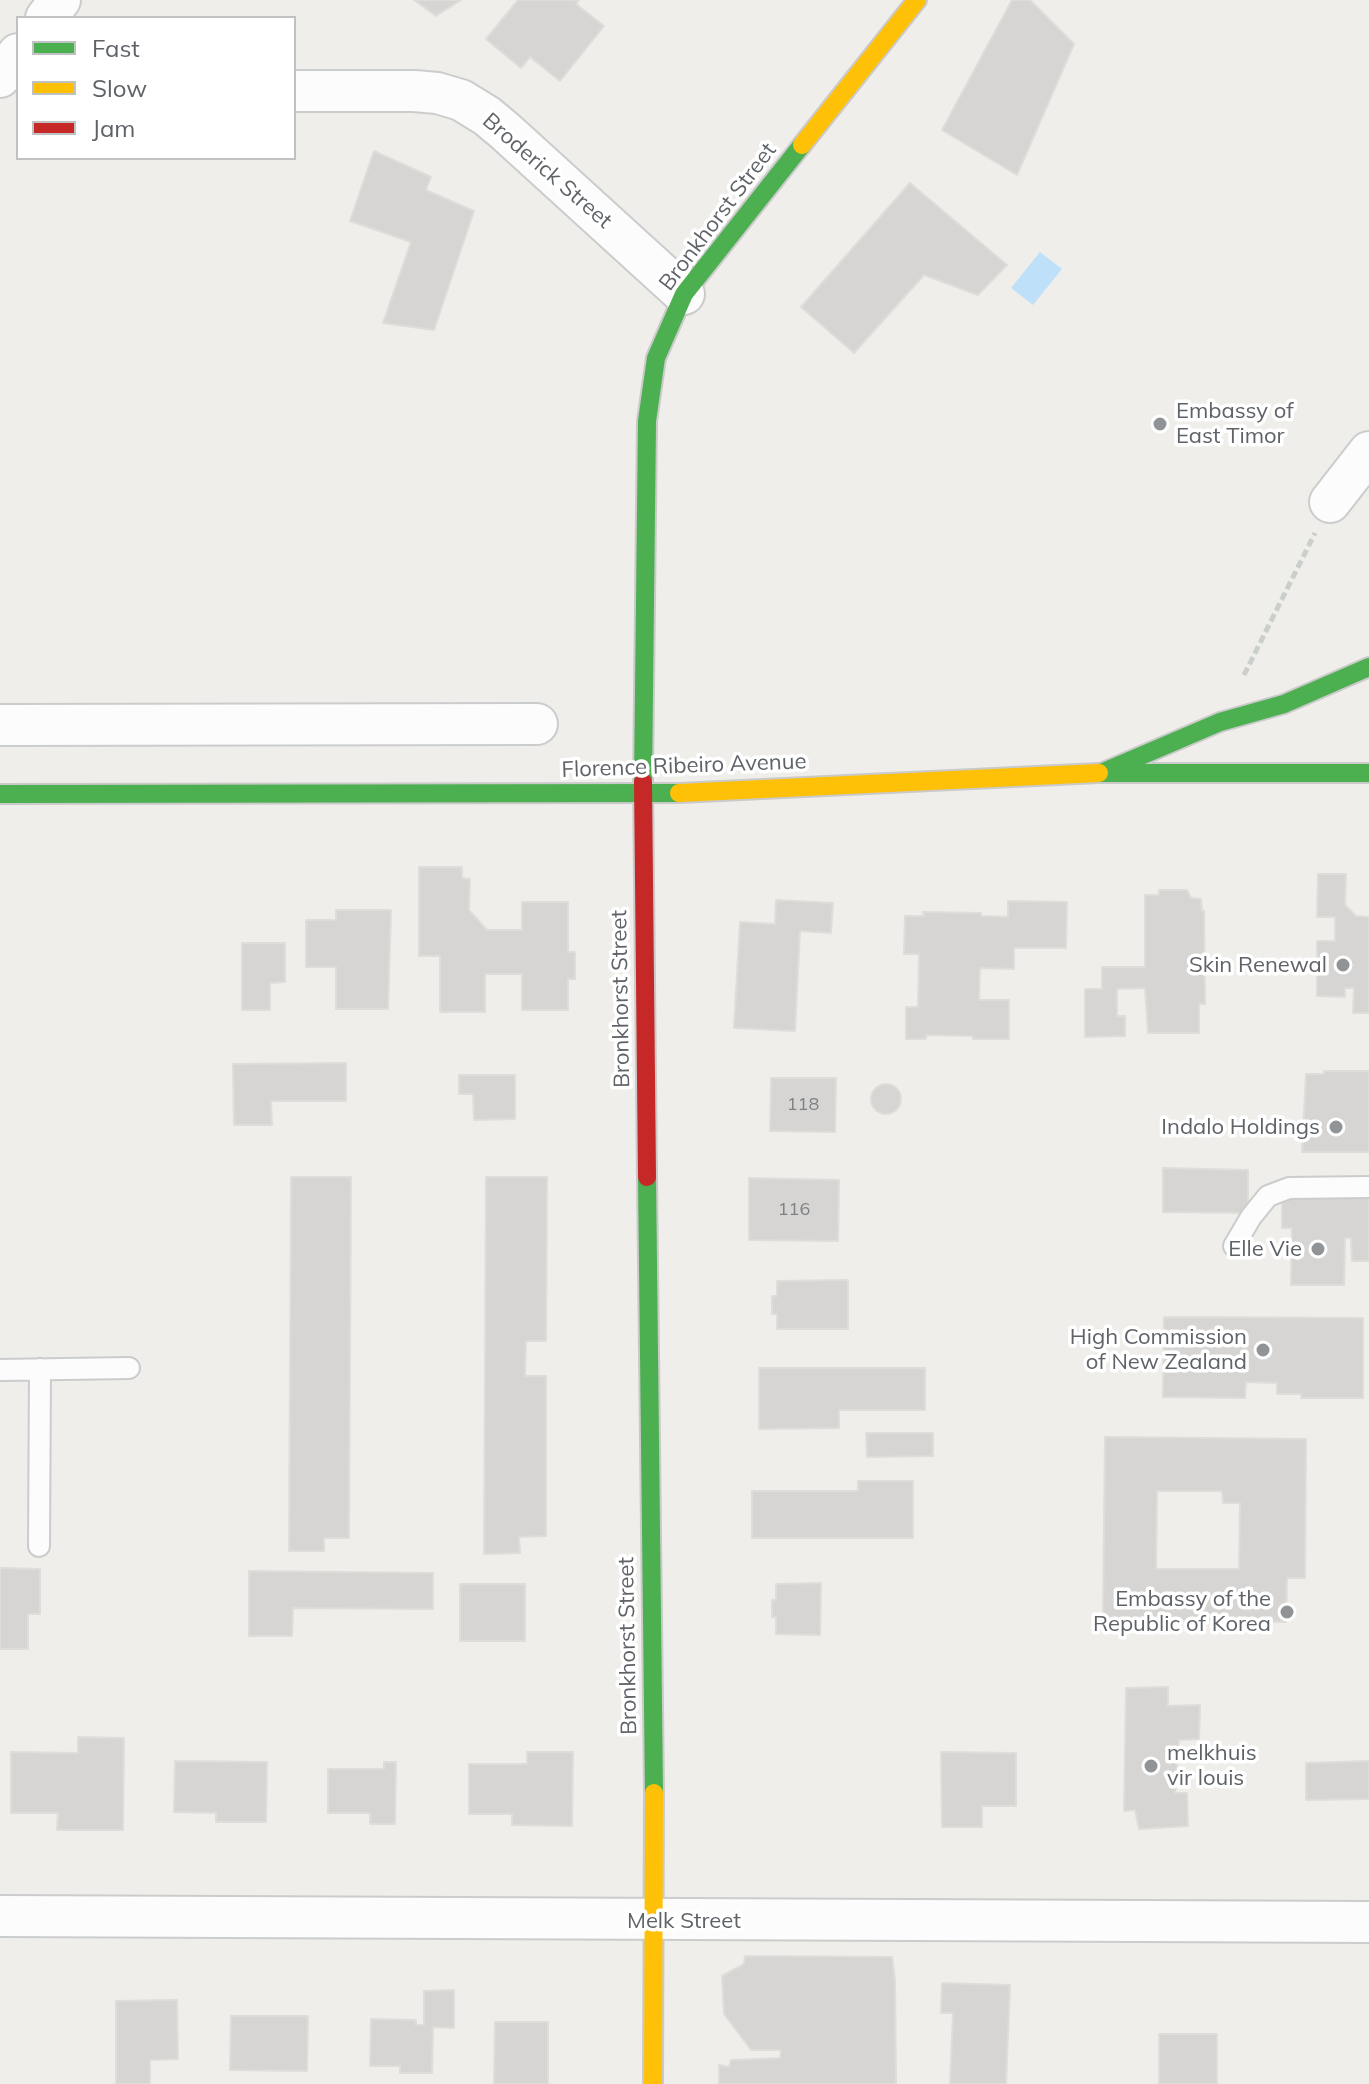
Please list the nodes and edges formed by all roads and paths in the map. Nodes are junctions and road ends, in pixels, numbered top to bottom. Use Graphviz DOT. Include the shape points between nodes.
graph roads {
  1 [pos="60,0"];
  2 [pos="917,0"];
  3 [pos="48,16"];
  4 [pos="16,57"];
  5 [pos="0,77"];
  6 [pos="296,91"];
  7 [pos="684,294"];
  8 [pos="1369,452"];
  9 [pos="1330,502"];
  10 [pos="1369,667"];
  11 [pos="1220,722"];
  12 [pos="537,724"];
  13 [pos="0,725"];
  14 [pos="1101,773"];
  15 [pos="1369,773"];
  16 [pos="0,794"];
  17 [pos="643,795"];
  18 [pos="1369,1187"];
  19 [pos="1234,1246"];
  20 [pos="129,1368"];
  21 [pos="40,1369"];
  22 [pos="0,1370"];
  23 [pos="39,1546"];
  24 [pos="0,1916"];
  25 [pos="655,1921"];
  26 [pos="1369,1922"];
  27 [pos="653,2084"];
  1 -- 3 [label="street"];
  2 -- 7 [label="street, Bronkhorst Street"];
  4 -- 5 [label="street"];
  6 -- 7 [label="street, Broderick Street" via="414,91 461,100 505,131"];
  7 -- 17 [label="street, Bronkhorst Street" via="656,358 648,405"];
  8 -- 9 [label="street"];
  9 -- 11 [label="path"];
  10 -- 11 [label="street" via="1284,704"];
  11 -- 14 [label="street"];
  12 -- 13 [label="street"];
  14 -- 15 [label="street, Florence Ribeiro Avenue"];
  14 -- 17 [label="street, Florence Ribeiro Avenue"];
  16 -- 17 [label="street, Florence Ribeiro Avenue"];
  17 -- 25 [label="street, Bronkhorst Street"];
  18 -- 19 [label="lane" via="1289,1188 1268,1196"];
  20 -- 21 [label="lane"];
  21 -- 22 [label="lane"];
  21 -- 23 [label="lane"];
  24 -- 25 [label="street, Melk Street"];
  25 -- 26 [label="street, Melk Street"];
  25 -- 27 [label="street, Bronkhorst Street"];
}
